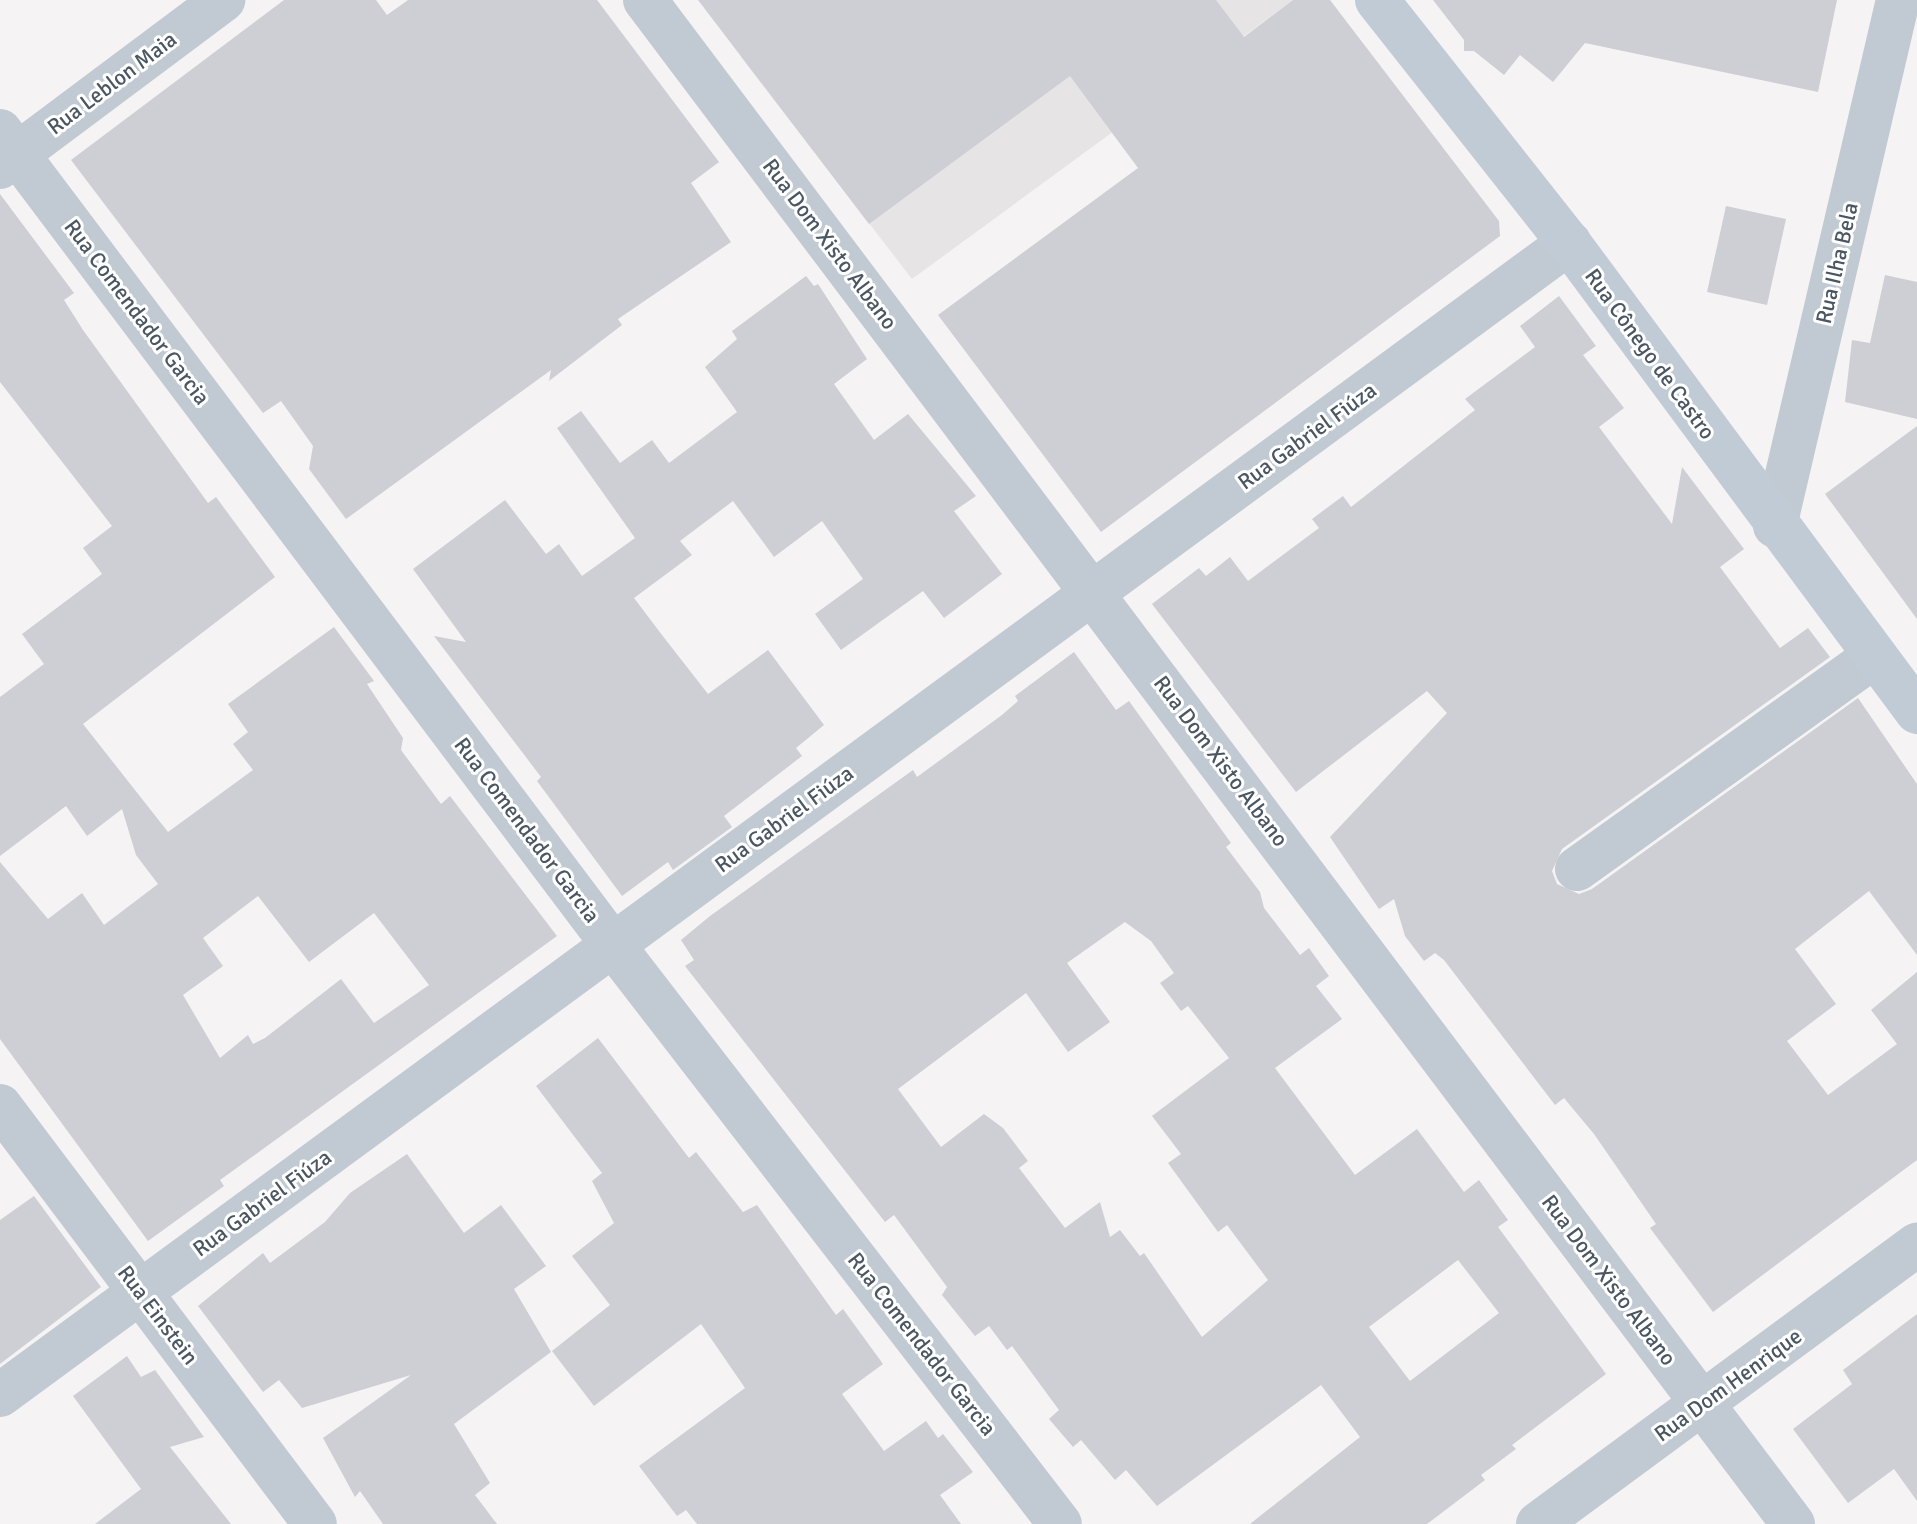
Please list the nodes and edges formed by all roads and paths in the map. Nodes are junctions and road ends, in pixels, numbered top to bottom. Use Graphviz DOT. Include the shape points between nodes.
graph roads {
  1 [pos="223,0"];
  2 [pos="645,0"];
  3 [pos="1377,0"];
  4 [pos="1898,0"];
  5 [pos="6,150"];
  6 [pos="1569,243"];
  7 [pos="1775,526"];
  8 [pos="1095,591"];
  9 [pos="1874,656"];
  10 [pos="1917,712"];
  11 [pos="1577,869"];
  12 [pos="613,945"];
  13 [pos="0,1106"];
  14 [pos="1917,1245"];
  15 [pos="140,1292"];
  16 [pos="0,1395"];
  17 [pos="1702,1404"];
  18 [pos="315,1524"];
  19 [pos="1060,1524"];
  20 [pos="1538,1524"];
  21 [pos="1793,1524"];
  1 -- 5 [label="street, Rua Leblon Maia"];
  2 -- 8 [label="street, Rua Dom Xisto Albano"];
  3 -- 6 [label="main road, Rua Cônego de Castro"];
  4 -- 7 [label="street, Rua Ilha Bela"];
  5 -- 12 [label="street, Rua Comendador Garcia"];
  6 -- 7 [label="main road, Rua Cônego de Castro"];
  6 -- 8 [label="street, Rua Gabriel Fiúza"];
  7 -- 9 [label="main road, Rua Cônego de Castro"];
  8 -- 12 [label="street, Rua Gabriel Fiúza"];
  8 -- 17 [label="street, Rua Dom Xisto Albano"];
  9 -- 10 [label="main road, Rua Cônego de Castro"];
  9 -- 11 [label="street"];
  12 -- 15 [label="street, Rua Gabriel Fiúza"];
  12 -- 19 [label="street, Rua Comendador Garcia"];
  13 -- 15 [label="street, Rua Einstein"];
  14 -- 17 [label="street, Rua Dom Henrique"];
  15 -- 16 [label="street, Rua Gabriel Fiúza"];
  15 -- 18 [label="street, Rua Einstein"];
  17 -- 20 [label="street, Rua Dom Henrique"];
  17 -- 21 [label="street, Rua Dom Xisto Albano"];
}
